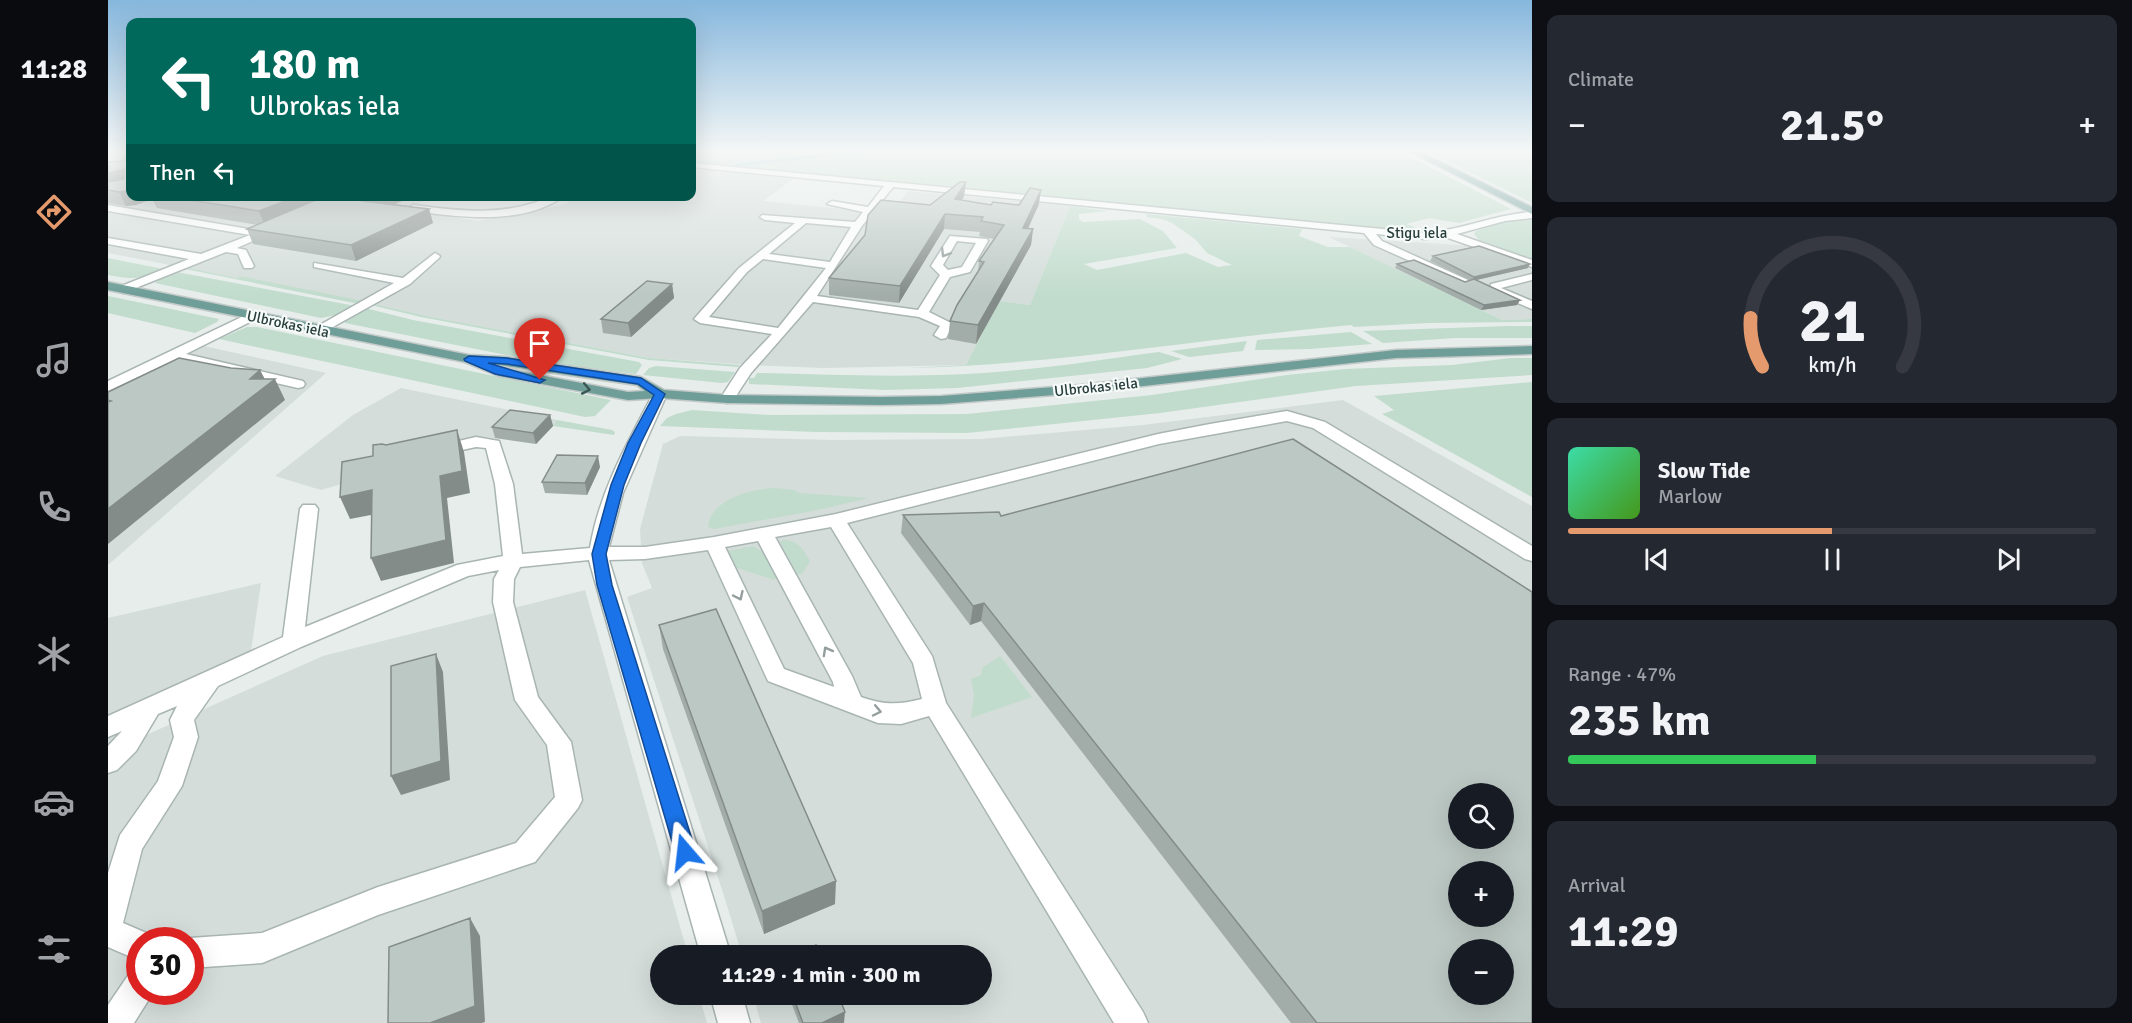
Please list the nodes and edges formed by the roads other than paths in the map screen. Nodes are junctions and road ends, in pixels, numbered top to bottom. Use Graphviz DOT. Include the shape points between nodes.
graph roads {
  1 [pos="879,199"];
  2 [pos="1030,199"];
  3 [pos="1504,199"];
  4 [pos="522,201"];
  5 [pos="552,201"];
  6 [pos="455,202"];
  7 [pos="832,204"];
  8 [pos="150,206"];
  9 [pos="108,208"];
  10 [pos="413,208"];
  11 [pos="506,209"];
  12 [pos="518,210"];
  13 [pos="870,210"];
  14 [pos="130,212"];
  15 [pos="1532,213"];
  16 [pos="765,217"];
  17 [pos="803,221"];
  18 [pos="858,225"];
  19 [pos="1439,225"];
  20 [pos="281,226"];
  21 [pos="1368,232"];
  22 [pos="260,234"];
  23 [pos="1454,234"];
  24 [pos="108,241"];
  25 [pos="226,249"];
  26 [pos="435,256"];
  27 [pos="761,256"];
  28 [pos="202,258"];
  29 [pos="1532,264"];
  30 [pos="318,265"];
  31 [pos="248,266"];
  32 [pos="833,266"];
  33 [pos="946,274"];
  34 [pos="1532,277"];
  35 [pos="406,282"];
  36 [pos="1464,282"];
  37 [pos="108,286"];
  38 [pos="123,289"];
  39 [pos="809,298"];
  40 [pos="1532,305"];
  41 [pos="922,314"];
  42 [pos="252,316"];
  43 [pos="317,330"];
  44 [pos="781,332"];
  45 [pos="940,335"];
  46 [pos="1532,350"];
  47 [pos="172,355"];
  48 [pos="200,361"];
  49 [pos="180,372"];
  50 [pos="298,384"];
  51 [pos="108,387"];
  52 [pos="660,394"];
  53 [pos="727,399"];
  54 [pos="418,455"];
  55 [pos="309,509"];
  56 [pos="836,520"];
  57 [pos="764,534"];
  58 [pos="714,543"];
  59 [pos="599,554"];
  60 [pos="1532,555"];
  61 [pos="513,561"];
  62 [pos="293,641"];
  63 [pos="212,678"];
  64 [pos="851,703"];
  65 [pos="935,705"];
  66 [pos="151,706"];
  67 [pos="108,727"];
  68 [pos="108,762"];
  69 [pos="108,925"];
  70 [pos="108,932"];
  71 [pos="126,940"];
  72 [pos="713,945"];
  73 [pos="204,952"];
  74 [pos="127,1005"];
  75 [pos="729,1005"];
  76 [pos="115,1023"];
  77 [pos="734,1023"];
  78 [pos="1132,1023"];
  1 -- 13 [label="street"];
  2 -- 21 [label="street, Stigu iela"];
  3 -- 15 [label="main road"];
  4 -- 11 [label="street"];
  5 -- 12 [label="street"];
  6 -- 11 [label="street"];
  7 -- 13 [label="street"];
  8 -- 14 [label="street"];
  9 -- 14 [label="street"];
  10 -- 12 [label="street" via="471,215"];
  11 -- 12 [label="street"];
  13 -- 18 [label="street"];
  14 -- 22 [label="street"];
  15 -- 23 [label="street, Stigu iela"];
  16 -- 17 [label="street"];
  17 -- 18 [label="street"];
  17 -- 27 [label="street"];
  18 -- 32 [label="street"];
  19 -- 23 [label="street"];
  20 -- 22 [label="street"];
  21 -- 23 [label="street, Stigu iela"];
  21 -- 36 [label="street" via="1378,243"];
  22 -- 25 [label="street"];
  23 -- 29 [label="street"];
  24 -- 28 [label="street"];
  25 -- 28 [label="street"];
  25 -- 31 [label="street" via="242,252"];
  26 -- 35 [label="street"];
  27 -- 32 [label="street"];
  27 -- 44 [label="street" via="743,270 700,320"];
  28 -- 38 [label="street"];
  30 -- 35 [label="street"];
  32 -- 39 [label="street"];
  33 -- 41 [label="street"];
  34 -- 40 [label="street" via="1495,286 1496,291"];
  35 -- 43 [label="street"];
  37 -- 38 [label="main road, Ulbrokas iela"];
  38 -- 42 [label="main road, Ulbrokas iela"];
  39 -- 41 [label="street"];
  39 -- 44 [label="street"];
  41 -- 45 [label="street" via="947,324"];
  42 -- 43 [label="main road, Ulbrokas iela"];
  42 -- 47 [label="street"];
  43 -- 52 [label="main road, Ulbrokas iela" via="469,359 499,372 620,395"];
  44 -- 53 [label="street" via="745,371"];
  46 -- 53 [label="main road, Ulbrokas iela" via="1396,354 1080,389 941,400"];
  47 -- 48 [label="street"];
  47 -- 51 [label="street"];
  48 -- 49 [label="street"];
  48 -- 50 [label="street"];
  52 -- 53 [label="main road, Ulbrokas iela"];
  52 -- 59 [label="street" via="617,485"];
  54 -- 61 [label="street" via="476,442 493,444 504,484"];
  55 -- 62 [label="street"];
  56 -- 57 [label="street"];
  56 -- 60 [label="street" via="1158,439 1287,416 1319,425"];
  56 -- 65 [label="street" via="924,662"];
  57 -- 58 [label="street"];
  64 -- 57 [label="street, one-way" via="844,682"];
  58 -- 59 [label="street" via="645,553"];
  58 -- 64 [label="street, one-way" via="776,675"];
  59 -- 61 [label="street"];
  59 -- 72 [label="street"];
  61 -- 62 [label="street" via="464,570"];
  61 -- 73 [label="street" via="504,579 503,602 527,700 559,742 569,800 525,853 378,901 262,948"];
  62 -- 63 [label="street"];
  63 -- 66 [label="street"];
  63 -- 69 [label="street" via="187,708 182,720 186,737 169,786 130,844"];
  64 -- 65 [label="street, one-way" via="878,713 901,714"];
  65 -- 78 [label="street"];
  66 -- 67 [label="street"];
  66 -- 68 [label="street" via="127,744"];
  70 -- 71 [label="street"];
  74 -- 76 [label="street"];
  75 -- 77 [label="street"];
}
